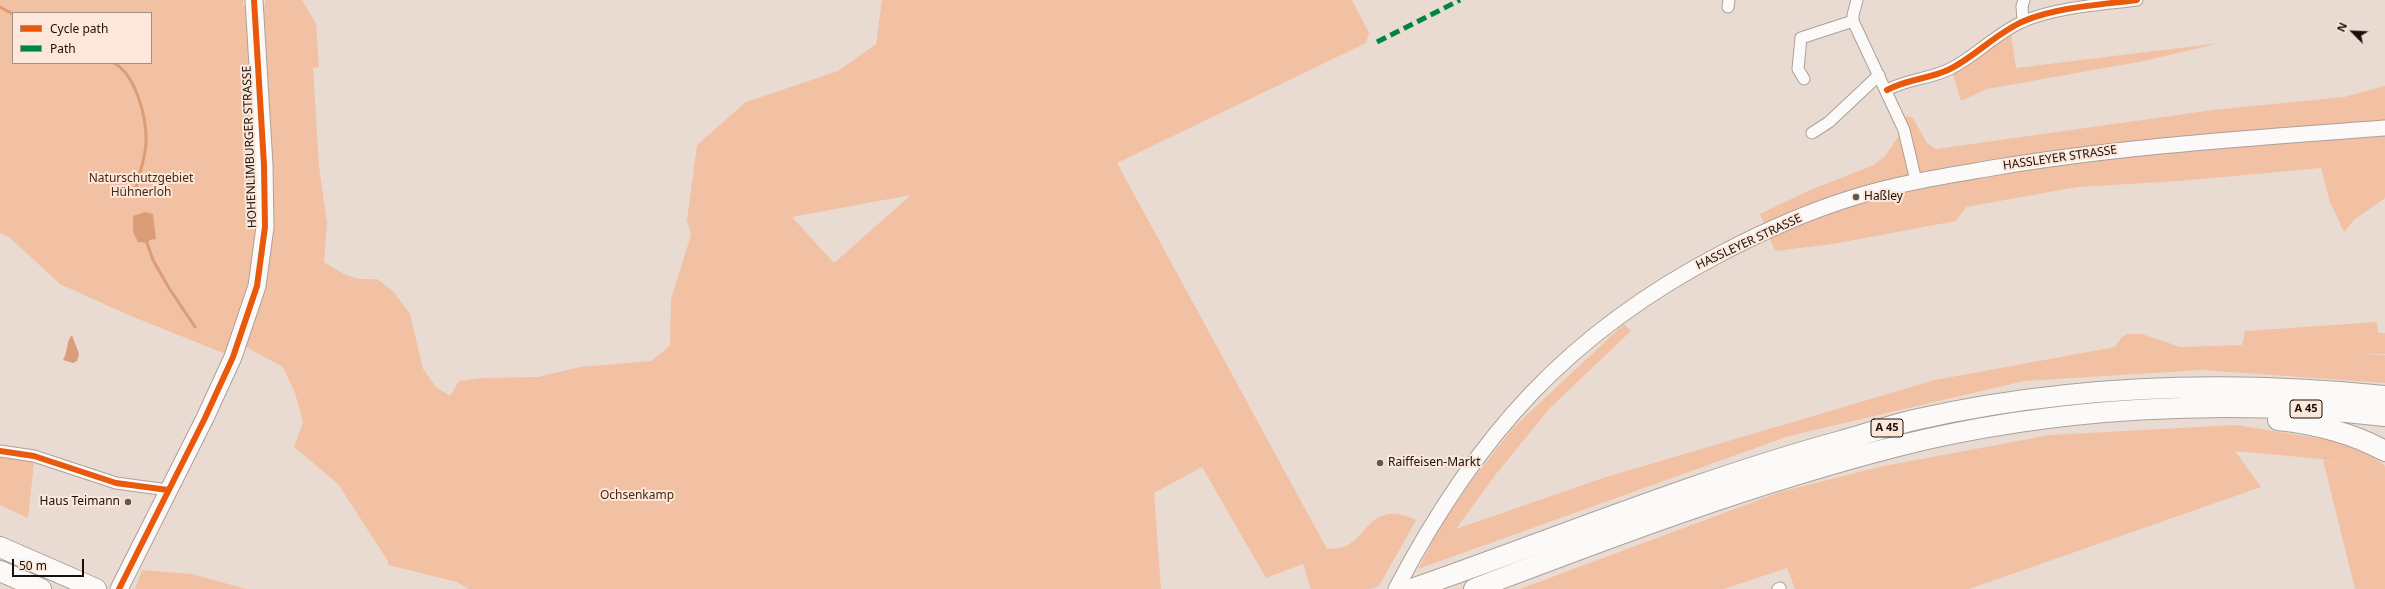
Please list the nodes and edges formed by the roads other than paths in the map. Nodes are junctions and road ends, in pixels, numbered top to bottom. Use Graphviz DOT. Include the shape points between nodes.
graph roads {
  1 [pos="254,0"];
  2 [pos="1857,0"];
  3 [pos="2024,0"];
  4 [pos="2136,0"];
  5 [pos="1854,21"];
  6 [pos="2023,22"];
  7 [pos="1879,75"];
  8 [pos="1804,78"];
  9 [pos="1887,90"];
  10 [pos="2385,128"];
  11 [pos="1812,133"];
  12 [pos="1916,181"];
  13 [pos="2385,396"];
  14 [pos="2226,407"];
  15 [pos="2385,416"];
  16 [pos="0,451"];
  17 [pos="2385,451"];
  18 [pos="168,490"];
  19 [pos="0,547"];
  20 [pos="0,571"];
  21 [pos="94,588"];
  22 [pos="41,589"];
  23 [pos="119,589"];
  24 [pos="1396,589"];
  25 [pos="1412,589"];
  26 [pos="1474,589"];
  1 -- 18 [label="main road, HOHENLIMBURGER STRASSE" via="265,227 257,286 233,357"];
  2 -- 5 [label="street"];
  3 -- 6 [label="street"];
  4 -- 6 [label="street" via="2050,12"];
  5 -- 7 [label="street"];
  5 -- 8 [label="street" via="1801,38 1798,69"];
  6 -- 9 [label="street" via="1999,34 1952,68 1935,76 1903,82"];
  7 -- 9 [label="street"];
  7 -- 11 [label="street" via="1829,122"];
  9 -- 12 [label="street" via="1904,130"];
  10 -- 12 [label="main road, HASSLEYER STRASSE" via="2070,156"];
  12 -- 24 [label="main road, HASSLEYER STRASSE" via="1856,197 1774,227 1681,274 1618,315 1549,374 1498,430 1458,482"];
  13 -- 25 [label="highway, A 45" via="2309,388 2218,386 2148,389 2053,396 1928,418 1766,461 1599,519"];
  14 -- 15 [label="highway, A 45" via="2304,409"];
  14 -- 17 [label="highway" via="2252,418 2332,429"];
  14 -- 26 [label="highway, A 45" via="2131,411 2056,418 1899,446 1774,481 1579,549"];
  16 -- 18 [label="street" via="34,456 116,483"];
  18 -- 23 [label="main road, HOHENLIMBURGER STRASSE"];
  19 -- 21 [label="highway"];
  20 -- 22 [label="highway"];
}
